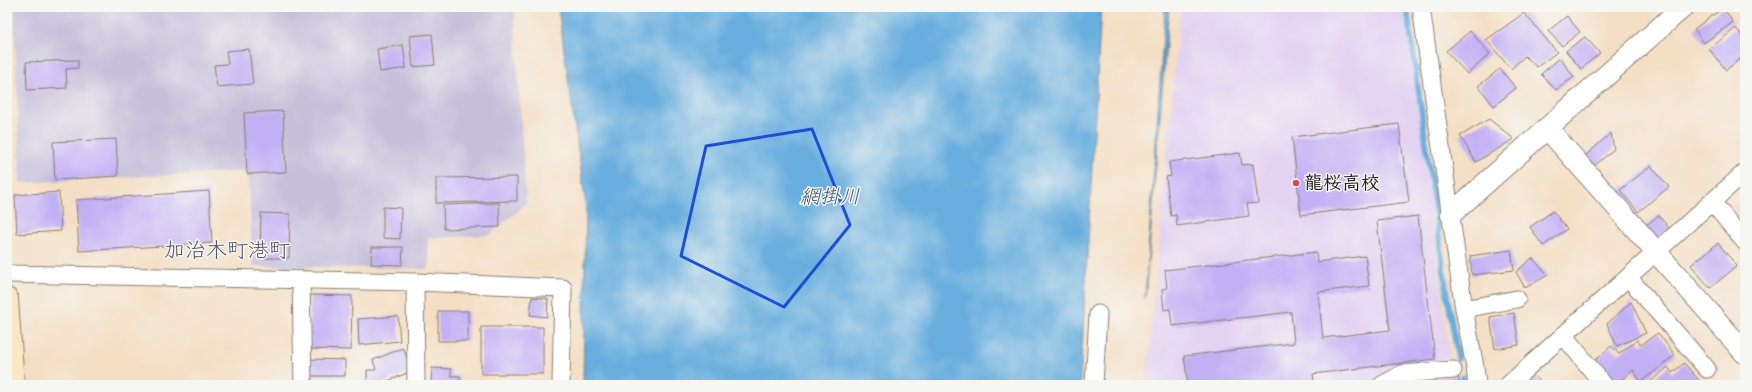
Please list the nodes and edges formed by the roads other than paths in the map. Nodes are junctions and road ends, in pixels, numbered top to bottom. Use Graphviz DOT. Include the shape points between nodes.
graph roads {
  1 [pos="1421,7"];
  2 [pos="1683,7"];
  3 [pos="1547,128"];
  4 [pos="1745,172"];
  5 [pos="1712,202"];
  6 [pos="1451,214"];
  7 [pos="1745,242"];
  8 [pos="1657,251"];
  9 [pos="7,274"];
  10 [pos="1628,277"];
  11 [pos="301,281"];
  12 [pos="415,282"];
  13 [pos="7,299"];
  14 [pos="1517,299"];
  15 [pos="1464,309"];
  16 [pos="1098,314"];
  17 [pos="1564,336"];
  18 [pos="1745,353"];
  19 [pos="1707,369"];
  20 [pos="1453,370"];
  21 [pos="1403,379"];
  22 [pos="13,385"];
  23 [pos="303,385"];
  24 [pos="416,385"];
  25 [pos="561,385"];
  26 [pos="1094,385"];
  27 [pos="1382,385"];
  28 [pos="1477,385"];
  29 [pos="1508,385"];
  30 [pos="1604,385"];
  1 -- 6 [label="street"];
  2 -- 3 [label="street"];
  3 -- 6 [label="street"];
  3 -- 8 [label="street"];
  4 -- 5 [label="street"];
  5 -- 7 [label="street"];
  5 -- 8 [label="street"];
  6 -- 15 [label="street"];
  8 -- 10 [label="street"];
  8 -- 18 [label="street"];
  9 -- 11 [label="street"];
  10 -- 17 [label="street"];
  10 -- 19 [label="street"];
  11 -- 12 [label="street"];
  11 -- 23 [label="street"];
  12 -- 24 [label="street"];
  12 -- 25 [label="street" via="563,288"];
  13 -- 22 [label="main road"];
  14 -- 15 [label="street"];
  15 -- 28 [label="street"];
  16 -- 26 [label="street"];
  17 -- 29 [label="street"];
  17 -- 30 [label="street"];
  20 -- 21 [label="street"];
  21 -- 27 [label="street"];
}
